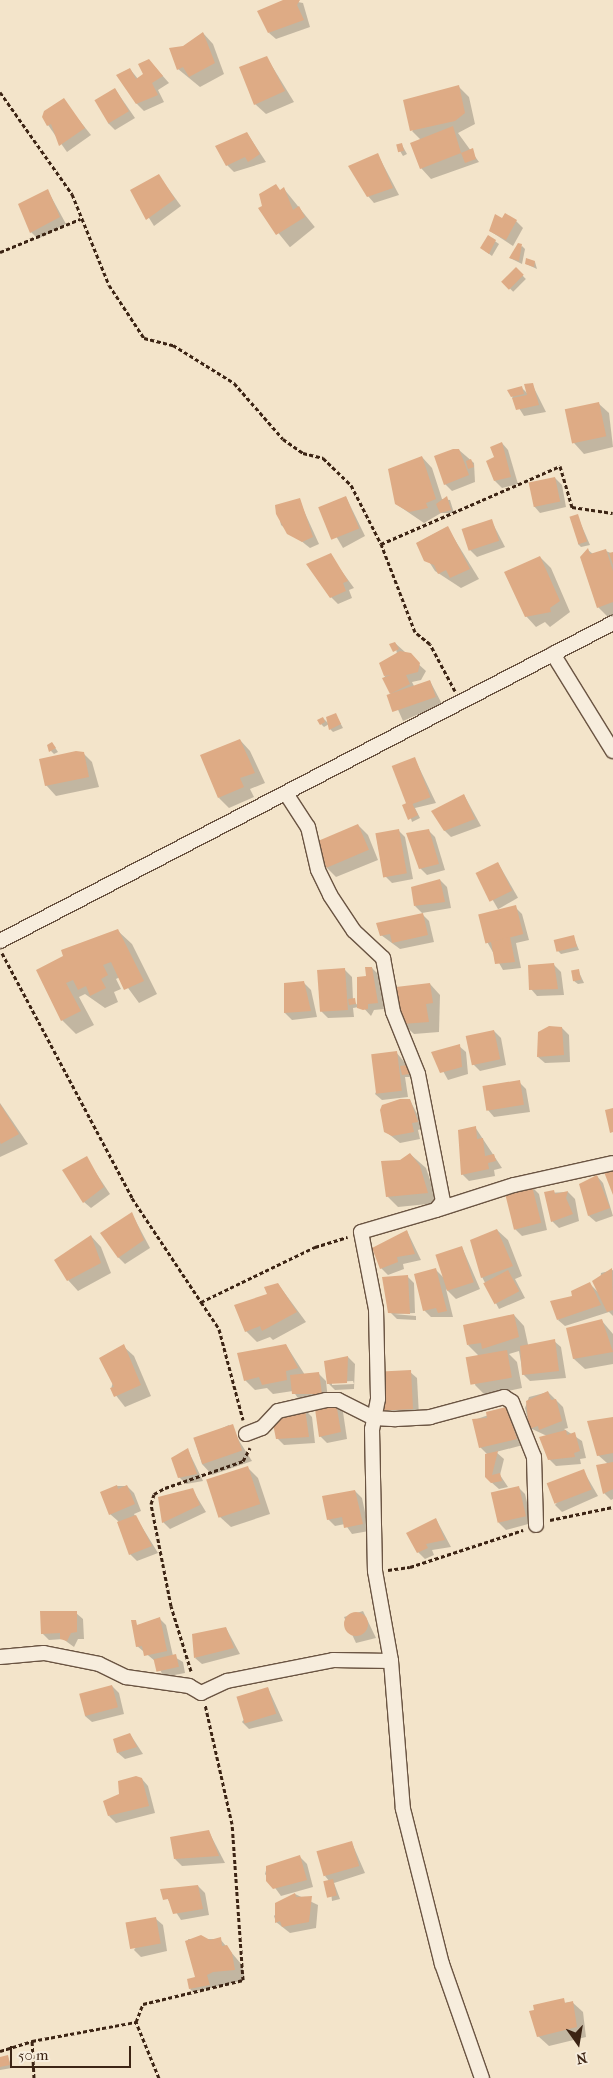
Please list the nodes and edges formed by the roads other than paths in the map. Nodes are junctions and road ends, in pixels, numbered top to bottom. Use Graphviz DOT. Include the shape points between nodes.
graph roads {
  1 [pos="613,623"];
  2 [pos="553,654"];
  3 [pos="613,751"];
  4 [pos="287,795"];
  5 [pos="0,941"];
  6 [pos="613,1163"];
  7 [pos="436,1210"];
  8 [pos="374,1418"];
  9 [pos="246,1434"];
  10 [pos="536,1525"];
  11 [pos="0,1657"];
  12 [pos="391,1661"];
  13 [pos="482,2078"];
  1 -- 2 [label="street"];
  2 -- 3 [label="street"];
  2 -- 4 [label="street"];
  4 -- 5 [label="street"];
  4 -- 7 [label="street" via="308,827 318,870 330,895 354,931 383,958 393,1012 418,1074 431,1127 443,1201"];
  6 -- 7 [label="street" via="514,1185"];
  7 -- 8 [label="street" via="361,1232 376,1309"];
  8 -- 9 [label="street" via="338,1400 326,1400 278,1411 262,1428"];
  8 -- 10 [label="street" via="430,1416 504,1397 519,1416 534,1457"];
  8 -- 12 [label="street" via="375,1571"];
  11 -- 12 [label="street" via="44,1653 99,1664 126,1676 189,1686 201,1693 227,1681 333,1660"];
  12 -- 13 [label="street" via="403,1809 442,1964"];
}
